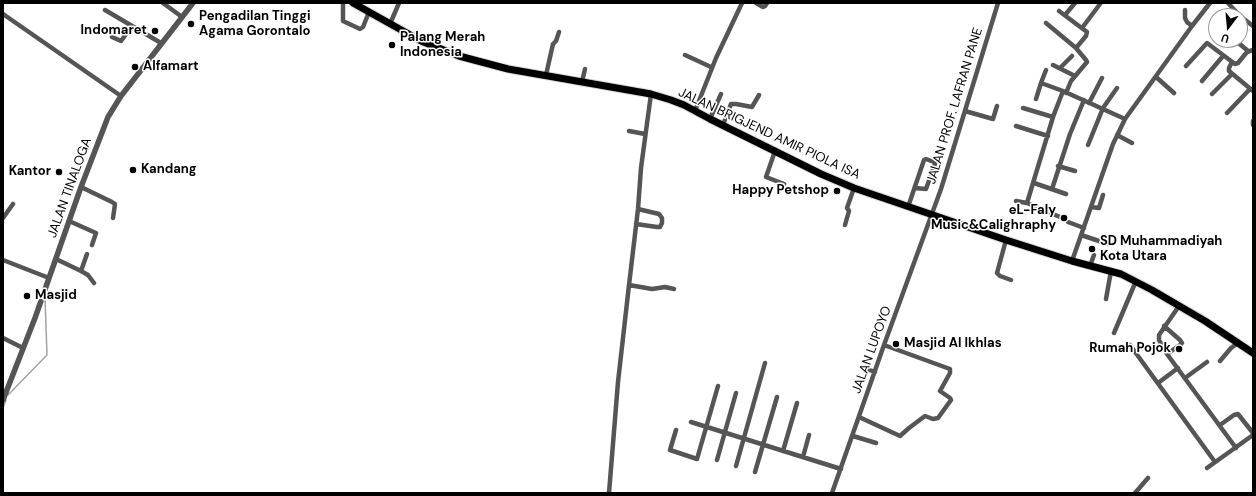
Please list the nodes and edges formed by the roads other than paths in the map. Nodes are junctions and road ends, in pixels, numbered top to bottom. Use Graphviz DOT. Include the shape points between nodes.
graph roads {
  1 [pos="163,3"];
  2 [pos="192,3"];
  3 [pos="343,3"];
  4 [pos="352,3"];
  5 [pos="398,3"];
  6 [pos="742,3"];
  7 [pos="756,3"];
  8 [pos="767,3"];
  9 [pos="998,3"];
  10 [pos="1075,3"];
  11 [pos="1210,3"];
  12 [pos="1100,4"];
  13 [pos="105,10"];
  14 [pos="1185,10"];
  15 [pos="1059,11"];
  16 [pos="369,12"];
  17 [pos="3,14"];
  18 [pos="1065,15"];
  19 [pos="182,17"];
  20 [pos="1046,23"];
  21 [pos="390,24"];
  22 [pos="132,26"];
  23 [pos="1192,26"];
  24 [pos="1082,28"];
  25 [pos="559,32"];
  26 [pos="112,37"];
  27 [pos="161,43"];
  28 [pos="1076,48"];
  29 [pos="1251,51"];
  30 [pos="685,55"];
  31 [pos="1072,56"];
  32 [pos="1224,56"];
  33 [pos="1232,62"];
  34 [pos="1053,65"];
  35 [pos="1186,66"];
  36 [pos="712,67"];
  37 [pos="1060,68"];
  38 [pos="585,69"];
  39 [pos="1046,70"];
  40 [pos="1232,74"];
  41 [pos="546,75"];
  42 [pos="1075,76"];
  43 [pos="1156,77"];
  44 [pos="1102,78"];
  45 [pos="1202,81"];
  46 [pos="582,82"];
  47 [pos="1041,83"];
  48 [pos="1118,88"];
  49 [pos="1252,90"];
  50 [pos="1064,92"];
  51 [pos="1174,93"];
  52 [pos="651,94"];
  53 [pos="721,94"];
  54 [pos="1212,94"];
  55 [pos="759,95"];
  56 [pos="120,96"];
  57 [pos="1036,99"];
  58 [pos="1084,100"];
  59 [pos="1089,103"];
  60 [pos="997,106"];
  61 [pos="1023,108"];
  62 [pos="1103,108"];
  63 [pos="695,110"];
  64 [pos="965,111"];
  65 [pos="1227,113"];
  66 [pos="1053,117"];
  67 [pos="710,119"];
  68 [pos="1125,119"];
  69 [pos="1253,121"];
  70 [pos="723,125"];
  71 [pos="1253,125"];
  72 [pos="1016,126"];
  73 [pos="629,131"];
  74 [pos="646,134"];
  75 [pos="1117,135"];
  76 [pos="1048,136"];
  77 [pos="1132,143"];
  78 [pos="1088,145"];
  79 [pos="775,151"];
  80 [pos="1058,166"];
  81 [pos="1075,171"];
  82 [pos="1034,183"];
  83 [pos="784,184"];
  84 [pos="81,187"];
  85 [pos="854,188"];
  86 [pos="915,188"];
  87 [pos="1052,189"];
  88 [pos="1066,194"];
  89 [pos="1103,195"];
  90 [pos="1016,201"];
  91 [pos="1027,203"];
  92 [pos="13,204"];
  93 [pos="908,207"];
  94 [pos="1091,207"];
  95 [pos="638,210"];
  96 [pos="932,215"];
  97 [pos="1060,217"];
  98 [pos="3,218"];
  99 [pos="113,218"];
  100 [pos="69,221"];
  101 [pos="1068,222"];
  102 [pos="636,224"];
  103 [pos="845,225"];
  104 [pos="1084,228"];
  105 [pos="1081,235"];
  106 [pos="1006,240"];
  107 [pos="1108,244"];
  108 [pos="92,245"];
  109 [pos="87,254"];
  110 [pos="1094,256"];
  111 [pos="56,259"];
  112 [pos="3,260"];
  113 [pos="1072,261"];
  114 [pos="1090,266"];
  115 [pos="81,271"];
  116 [pos="1111,271"];
  117 [pos="49,278"];
  118 [pos="1011,280"];
  119 [pos="1136,281"];
  120 [pos="94,283"];
  121 [pos="629,285"];
  122 [pos="674,289"];
  123 [pos="1106,299"];
  124 [pos="1179,306"];
  125 [pos="1164,326"];
  126 [pos="1114,333"];
  127 [pos="3,338"];
  128 [pos="1238,343"];
  129 [pos="884,344"];
  130 [pos="1130,345"];
  131 [pos="23,348"];
  132 [pos="1253,353"];
  133 [pos="1167,354"];
  134 [pos="1220,361"];
  135 [pos="1207,362"];
  136 [pos="765,363"];
  137 [pos="864,368"];
  138 [pos="1178,368"];
  139 [pos="875,372"];
  140 [pos="1185,378"];
  141 [pos="1158,383"];
  142 [pos="718,386"];
  143 [pos="736,393"];
  144 [pos="777,397"];
  145 [pos="3,400"];
  146 [pos="797,403"];
  147 [pos="860,417"];
  148 [pos="691,422"];
  149 [pos="1220,425"];
  150 [pos="707,427"];
  151 [pos="676,430"];
  152 [pos="724,432"];
  153 [pos="1253,434"];
  154 [pos="809,435"];
  155 [pos="853,436"];
  156 [pos="744,438"];
  157 [pos="876,443"];
  158 [pos="763,445"];
  159 [pos="1236,448"];
  160 [pos="783,451"];
  161 [pos="803,457"];
  162 [pos="717,460"];
  163 [pos="1215,462"];
  164 [pos="736,466"];
  165 [pos="1207,468"];
  166 [pos="841,469"];
  167 [pos="756,472"];
  168 [pos="1148,478"];
  169 [pos="609,493"];
  170 [pos="832,493"];
  171 [pos="1135,493"];
  1 -- 19 [label="street"];
  2 -- 19 [label="street, JALAN TINALOGA"];
  3 -- 16 [label="street" via="343,21 360,29"];
  4 -- 16 [label="main road, JALAN BRIGJEND AMIR PIOLA ISA"];
  5 -- 21 [label="street"];
  6 -- 36 [label="street"];
  7 -- 8 [label="street" via="763,7"];
  9 -- 64 [label="street, JALAN PROF. LAFRAN PANE"];
  10 -- 18 [label="street"];
  11 -- 23 [label="street"];
  12 -- 24 [label="street"];
  13 -- 22 [label="street"];
  14 -- 23 [label="street" via="1185,18"];
  15 -- 18 [label="street"];
  16 -- 21 [label="main road, JALAN BRIGJEND AMIR PIOLA ISA"];
  17 -- 56 [label="street"];
  18 -- 24 [label="street"];
  19 -- 27 [label="street, JALAN TINALOGA"];
  20 -- 28 [label="street"];
  21 -- 41 [label="main road, JALAN BRIGJEND AMIR PIOLA ISA" via="428,44 459,56 508,69"];
  22 -- 26 [label="street" via="121,41"];
  22 -- 27 [label="street"];
  23 -- 43 [label="street"];
  24 -- 28 [label="street" via="1088,33"];
  25 -- 41 [label="street"];
  27 -- 56 [label="street, JALAN TINALOGA"];
  28 -- 42 [label="street" via="1087,62"];
  29 -- 33 [label="street" via="1238,63"];
  30 -- 36 [label="street"];
  31 -- 37 [label="street"];
  32 -- 33 [label="street"];
  32 -- 35 [label="street" via="1207,43"];
  32 -- 45 [label="street"];
  33 -- 40 [label="street" via="1229,70"];
  34 -- 37 [label="street"];
  36 -- 63 [label="street"];
  37 -- 42 [label="street"];
  38 -- 46 [label="street"];
  39 -- 47 [label="street"];
  40 -- 49 [label="street"];
  40 -- 54 [label="street"];
  41 -- 46 [label="main road, JALAN BRIGJEND AMIR PIOLA ISA"];
  42 -- 50 [label="street"];
  43 -- 51 [label="street"];
  43 -- 68 [label="street"];
  44 -- 59 [label="street"];
  46 -- 52 [label="main road, JALAN BRIGJEND AMIR PIOLA ISA"];
  47 -- 50 [label="street"];
  47 -- 57 [label="street"];
  48 -- 62 [label="street"];
  49 -- 65 [label="street"];
  50 -- 58 [label="street"];
  50 -- 66 [label="street"];
  52 -- 63 [label="main road, JALAN BRIGJEND AMIR PIOLA ISA"];
  52 -- 74 [label="street"];
  53 -- 67 [label="street"];
  55 -- 70 [label="street" via="752,107 731,104"];
  56 -- 84 [label="street, JALAN TINALOGA" via="104,127"];
  58 -- 59 [label="street"];
  58 -- 80 [label="street"];
  59 -- 62 [label="street"];
  60 -- 64 [label="street" via="993,119"];
  61 -- 66 [label="street"];
  62 -- 68 [label="street"];
  62 -- 78 [label="street"];
  63 -- 67 [label="main road, JALAN BRIGJEND AMIR PIOLA ISA"];
  64 -- 96 [label="street, JALAN PROF. LAFRAN PANE"];
  66 -- 76 [label="street"];
  67 -- 70 [label="main road, JALAN BRIGJEND AMIR PIOLA ISA"];
  68 -- 75 [label="street"];
  69 -- 71 [label="street"];
  70 -- 79 [label="main road, JALAN BRIGJEND AMIR PIOLA ISA"];
  72 -- 76 [label="street"];
  73 -- 74 [label="street"];
  74 -- 95 [label="street"];
  75 -- 77 [label="street"];
  75 -- 94 [label="street"];
  76 -- 82 [label="street"];
  79 -- 83 [label="street" via="766,177"];
  79 -- 85 [label="main road, JALAN BRIGJEND AMIR PIOLA ISA"];
  80 -- 81 [label="street"];
  80 -- 87 [label="street"];
  82 -- 87 [label="street"];
  82 -- 91 [label="street"];
  84 -- 99 [label="street" via="110,200 114,204"];
  84 -- 100 [label="street, JALAN TINALOGA"];
  85 -- 93 [label="main road, JALAN BRIGJEND AMIR PIOLA ISA"];
  85 -- 103 [label="street" via="847,208 849,211"];
  86 -- 86 [label="street" via="926,189 934,162 925,159"];
  86 -- 93 [label="street"];
  87 -- 88 [label="street"];
  89 -- 94 [label="street" via="1099,208"];
  90 -- 91 [label="street"];
  91 -- 97 [label="street"];
  92 -- 98 [label="street"];
  93 -- 96 [label="main road, JALAN BRIGJEND AMIR PIOLA ISA"];
  94 -- 104 [label="street"];
  95 -- 102 [label="street"];
  95 -- 102 [label="street" via="659,214 662,223 660,227"];
  96 -- 106 [label="main road, JALAN BRIGJEND AMIR PIOLA ISA"];
  96 -- 129 [label="street, JALAN LUPOYO"];
  100 -- 108 [label="street" via="96,233"];
  100 -- 111 [label="street, JALAN TINALOGA"];
  101 -- 104 [label="street"];
  102 -- 121 [label="street"];
  104 -- 105 [label="street"];
  105 -- 107 [label="street"];
  105 -- 113 [label="street"];
  106 -- 113 [label="main road, JALAN BRIGJEND AMIR PIOLA ISA"];
  106 -- 118 [label="street" via="997,272"];
  109 -- 115 [label="street"];
  110 -- 114 [label="street"];
  111 -- 115 [label="street"];
  111 -- 117 [label="street, JALAN TINALOGA"];
  112 -- 117 [label="street"];
  113 -- 114 [label="main road, JALAN BRIGJEND AMIR PIOLA ISA"];
  114 -- 116 [label="main road, JALAN BRIGJEND AMIR PIOLA ISA"];
  115 -- 120 [label="street"];
  116 -- 119 [label="main road, JALAN BRIGJEND AMIR PIOLA ISA"];
  116 -- 123 [label="street"];
  117 -- 131 [label="street, JALAN TINALOGA"];
  119 -- 124 [label="main road, JALAN BRIGJEND AMIR PIOLA ISA"];
  119 -- 126 [label="street"];
  121 -- 122 [label="street"];
  121 -- 169 [label="street"];
  124 -- 125 [label="street"];
  124 -- 128 [label="main road, JALAN BRIGJEND AMIR PIOLA ISA"];
  125 -- 133 [label="street" via="1158,337"];
  125 -- 133 [label="street" via="1182,343"];
  127 -- 131 [label="street"];
  128 -- 132 [label="main road, JALAN BRIGJEND AMIR PIOLA ISA"];
  128 -- 134 [label="street"];
  129 -- 139 [label="street, JALAN LUPOYO"];
  129 -- 147 [label="street" via="950,369 940,391 951,400 938,418 925,416 900,436"];
  130 -- 141 [label="street"];
  131 -- 145 [label="street, JALAN TINALOGA"];
  133 -- 138 [label="street"];
  135 -- 140 [label="street"];
  136 -- 156 [label="street"];
  137 -- 139 [label="street"];
  138 -- 140 [label="street"];
  138 -- 141 [label="street"];
  139 -- 147 [label="street, JALAN LUPOYO"];
  140 -- 149 [label="street"];
  141 -- 163 [label="street"];
  142 -- 150 [label="street"];
  143 -- 152 [label="street"];
  144 -- 158 [label="street"];
  146 -- 160 [label="street"];
  147 -- 155 [label="street, JALAN LUPOYO"];
  148 -- 150 [label="street"];
  149 -- 153 [label="street" via="1238,414"];
  149 -- 159 [label="street"];
  150 -- 151 [label="street" via="698,459 670,450"];
  150 -- 152 [label="street"];
  152 -- 156 [label="street"];
  152 -- 162 [label="street"];
  153 -- 159 [label="street"];
  154 -- 161 [label="street"];
  155 -- 157 [label="street"];
  155 -- 166 [label="street, JALAN LUPOYO"];
  156 -- 158 [label="street"];
  156 -- 164 [label="street"];
  158 -- 160 [label="street"];
  158 -- 167 [label="street"];
  159 -- 163 [label="street"];
  160 -- 161 [label="street"];
  161 -- 166 [label="street"];
  163 -- 165 [label="street"];
  166 -- 170 [label="street, JALAN LUPOYO"];
  168 -- 171 [label="street"];
}
